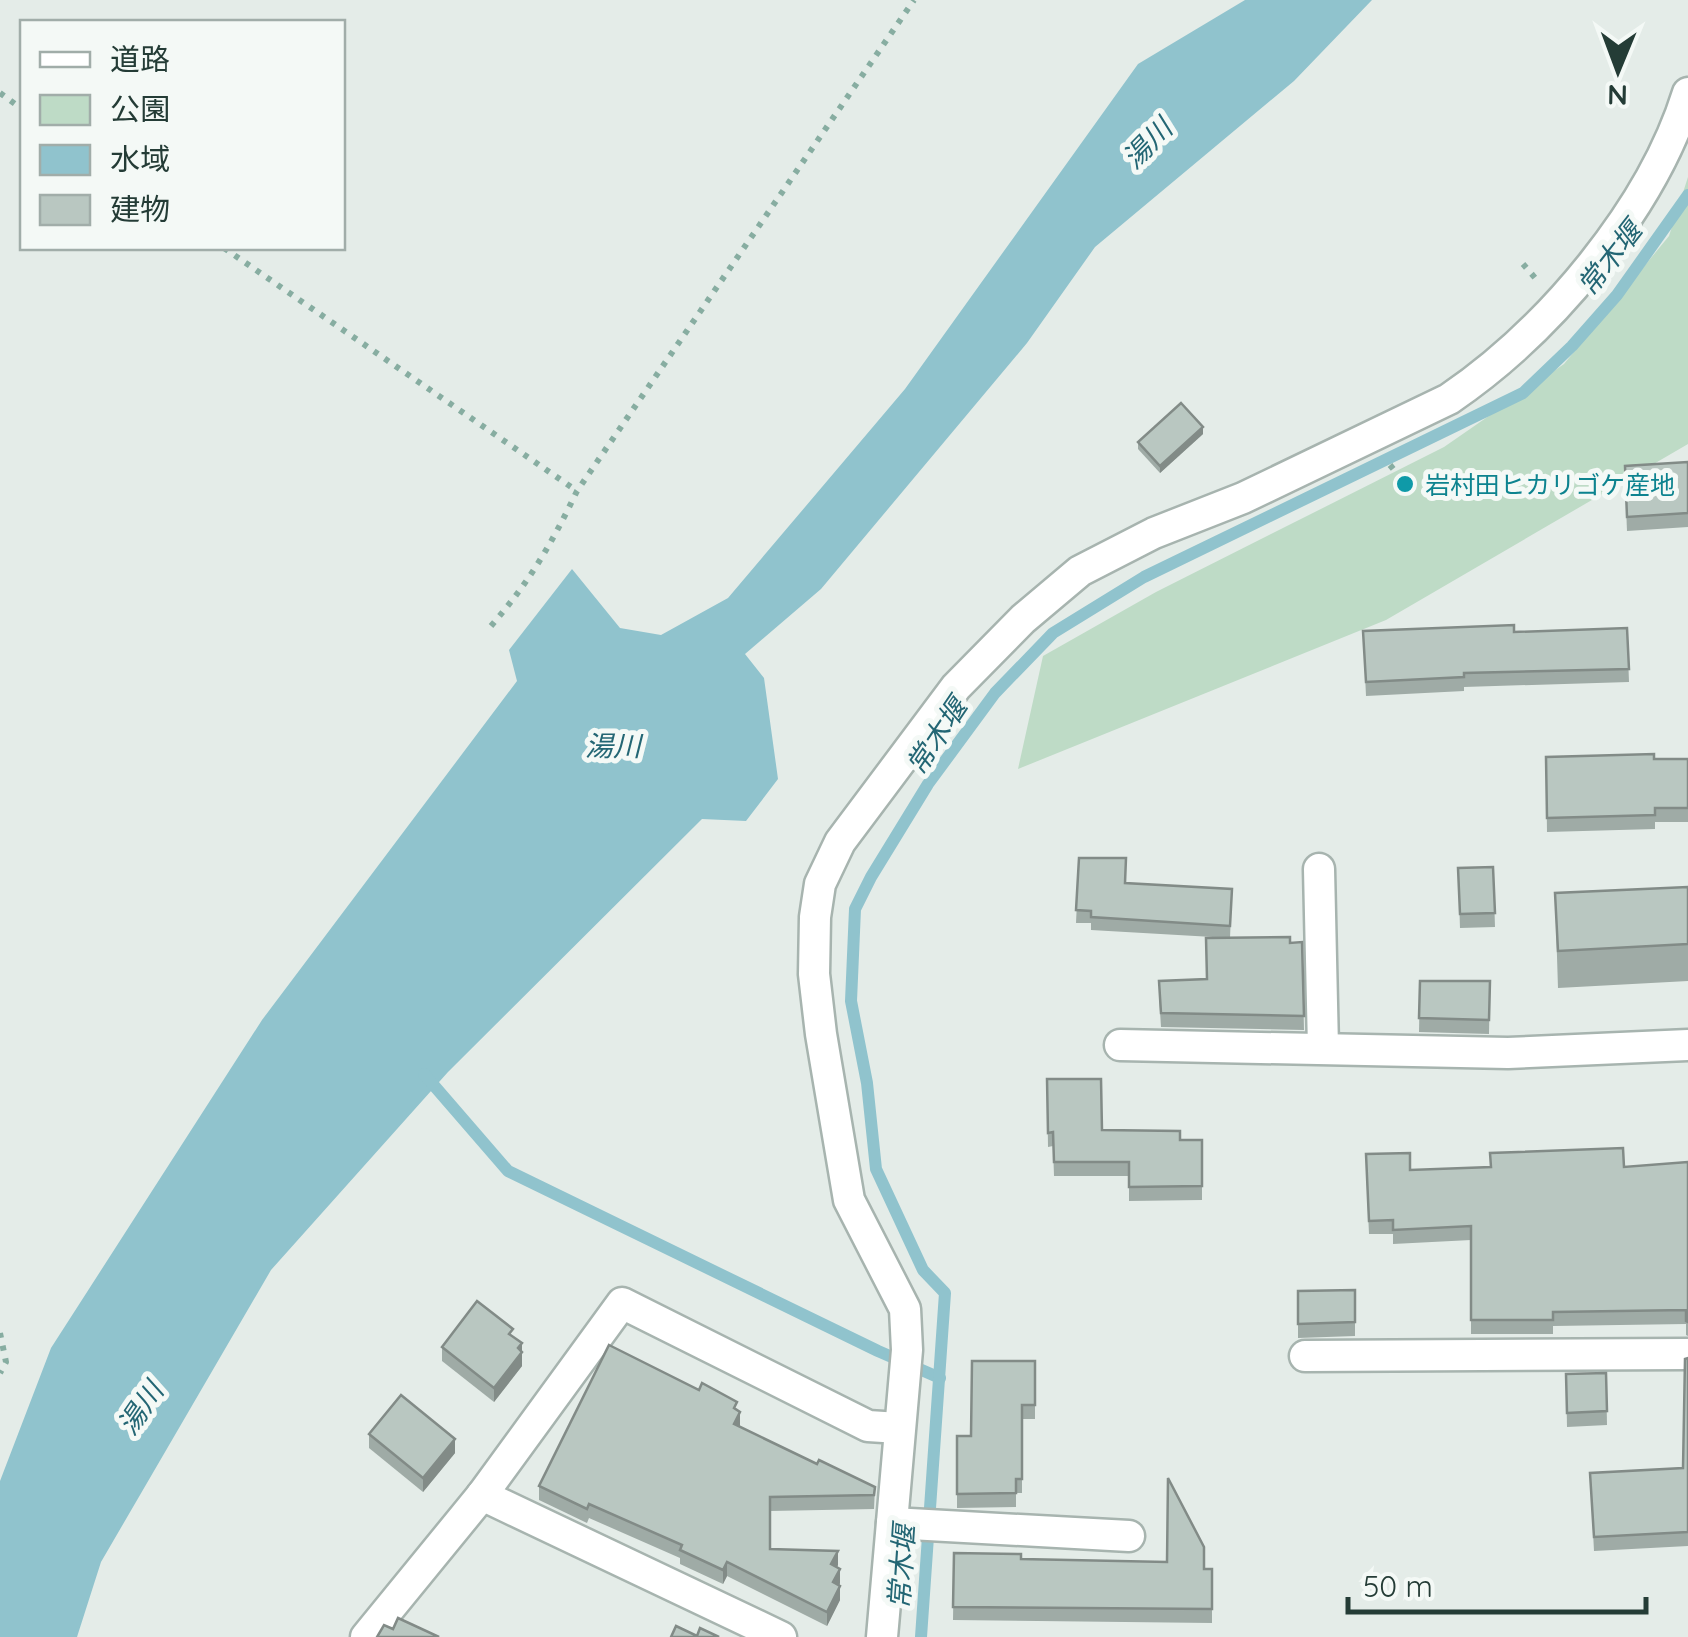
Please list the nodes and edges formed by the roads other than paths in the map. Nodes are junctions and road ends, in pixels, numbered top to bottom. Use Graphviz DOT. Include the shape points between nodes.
graph roads {
  1 [pos="1688,93"];
  2 [pos="1319,868"];
  3 [pos="1120,1045"];
  4 [pos="1688,1045"];
  5 [pos="1323,1048"];
  6 [pos="1688,1354"];
  7 [pos="1304,1356"];
  8 [pos="899,1428"];
  9 [pos="482,1495"];
  10 [pos="915,1523"];
  11 [pos="1129,1536"];
  12 [pos="366,1637"];
  13 [pos="781,1637"];
  14 [pos="882,1637"];
  1 -- 8 [label="street" via="1658,165 1619,228 1534,329 1478,379 1244,498 1080,571 956,687 840,842 820,884 814,974 849,1200 905,1309"];
  2 -- 5 [label="street"];
  3 -- 5 [label="street"];
  4 -- 5 [label="street" via="1508,1053"];
  6 -- 7 [label="street"];
  8 -- 9 [label="street" via="868,1426 622,1304"];
  8 -- 10 [label="street"];
  9 -- 12 [label="street"];
  9 -- 13 [label="street"];
  10 -- 11 [label="street"];
  10 -- 14 [label="street"];
}
